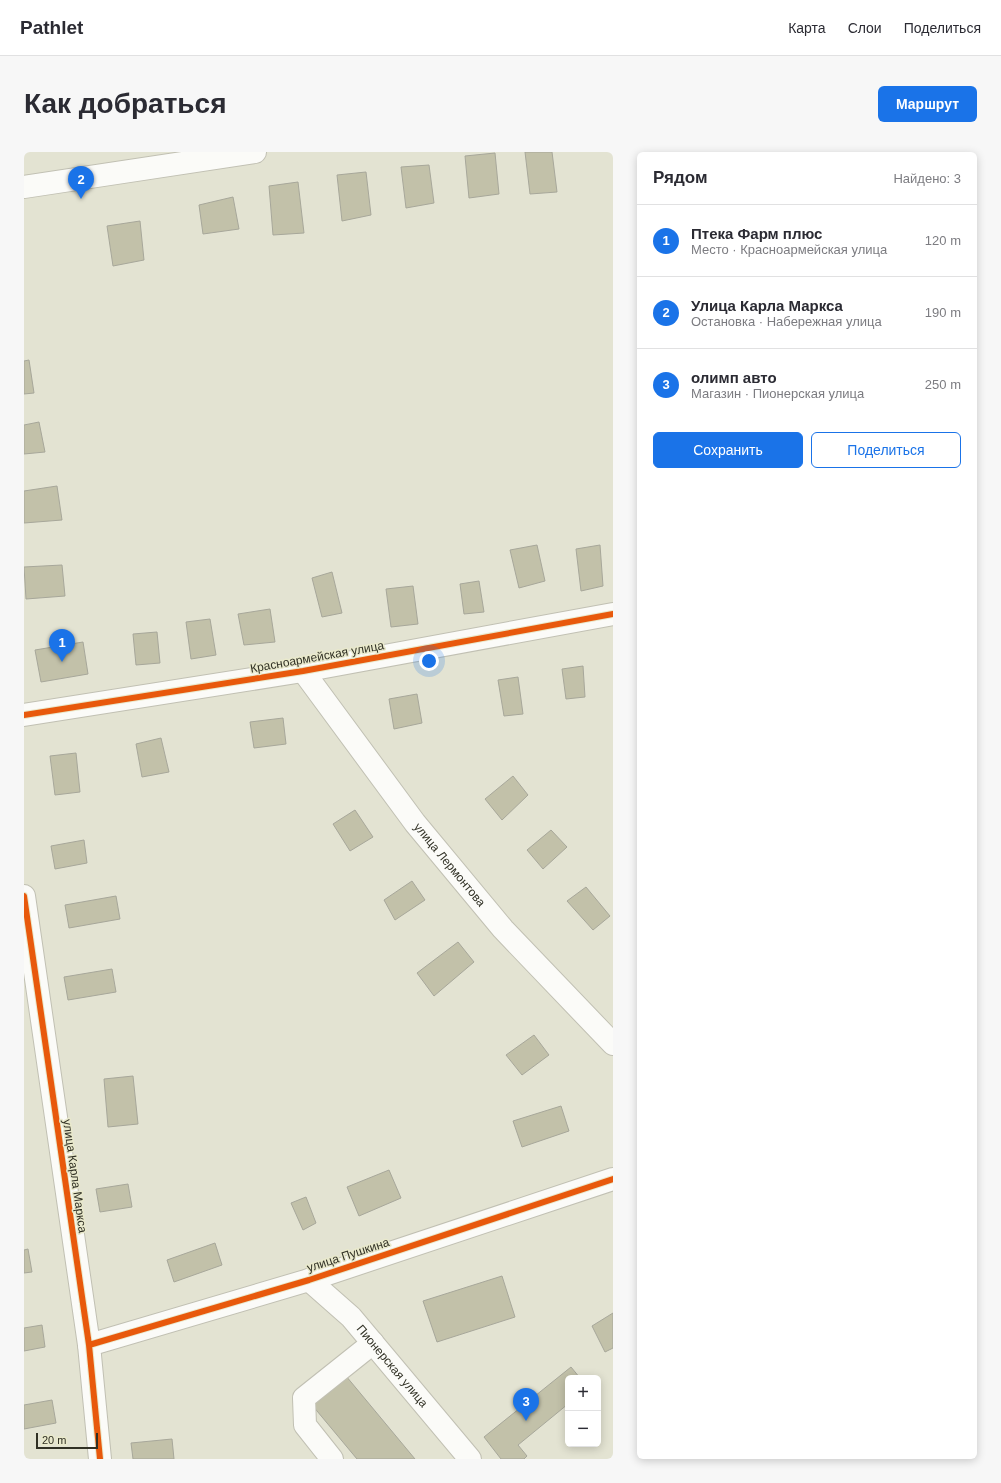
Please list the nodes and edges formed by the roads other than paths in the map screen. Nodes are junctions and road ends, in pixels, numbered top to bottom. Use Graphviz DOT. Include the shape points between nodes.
graph roads {
  1 [pos="255,152"];
  2 [pos="24,186"];
  3 [pos="613,614"];
  4 [pos="303,671"];
  5 [pos="24,715"];
  6 [pos="24,896"];
  7 [pos="613,1044"];
  8 [pos="613,1179"];
  9 [pos="308,1280"];
  10 [pos="373,1343"];
  11 [pos="89,1345"];
  12 [pos="100,1459"];
  13 [pos="332,1459"];
  14 [pos="470,1459"];
  1 -- 2 [label="street"];
  3 -- 4 [label="street, Красноармейская улица"];
  4 -- 5 [label="street, Красноармейская улица"];
  4 -- 7 [label="street, улица Лермонтова" via="415,823 503,929"];
  6 -- 11 [label="street, улица Карла Маркса"];
  8 -- 9 [label="street, улица Пушкина"];
  9 -- 10 [label="street, Пионерская улица" via="351,1317"];
  9 -- 11 [label="street, улица Пушкина"];
  10 -- 13 [label="street" via="304,1398 305,1426"];
  10 -- 14 [label="street, Пионерская улица"];
  11 -- 12 [label="street, улица Карла Маркса"];
}
